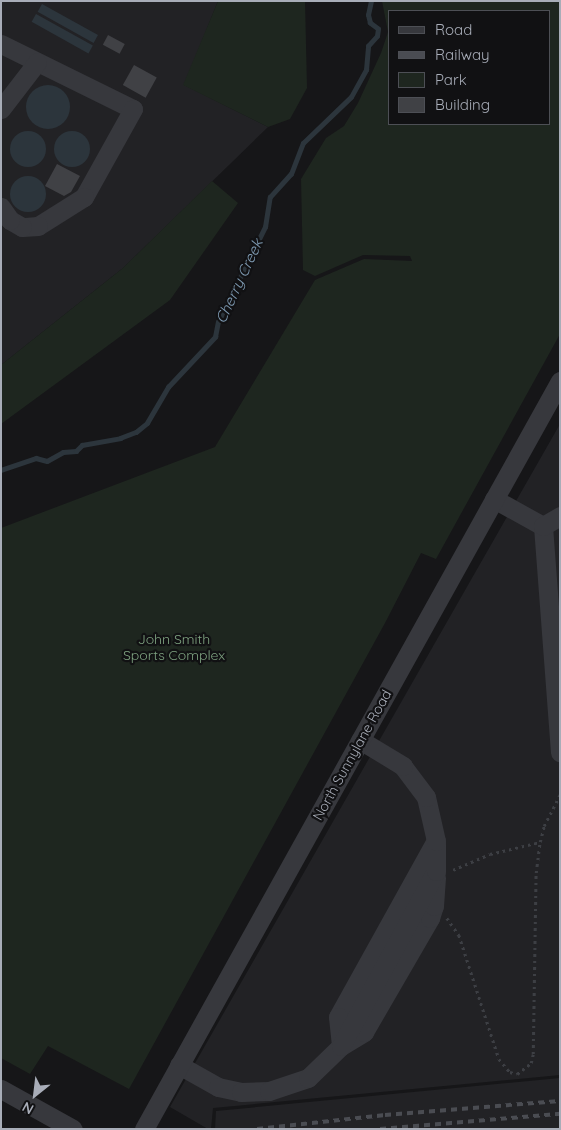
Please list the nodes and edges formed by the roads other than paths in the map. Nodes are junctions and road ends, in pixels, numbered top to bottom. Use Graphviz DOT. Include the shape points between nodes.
graph roads {
  1 [pos="1,44"];
  2 [pos="37,62"];
  3 [pos="1,108"];
  4 [pos="1,207"];
  5 [pos="560,381"];
  6 [pos="494,500"];
  7 [pos="560,516"];
  8 [pos="542,526"];
  9 [pos="360,740"];
  10 [pos="560,752"];
  11 [pos="436,841"];
  12 [pos="436,875"];
  13 [pos="341,1046"];
  14 [pos="179,1065"];
  15 [pos="1,1089"];
  16 [pos="73,1129"];
  17 [pos="144,1129"];
  1 -- 2 [label="street"];
  2 -- 3 [label="street"];
  2 -- 4 [label="street" via="133,108 84,197 38,226 22,227 10,220"];
  5 -- 6 [label="street, North Sunnylane Road"];
  6 -- 8 [label="street"];
  6 -- 9 [label="street, North Sunnylane Road"];
  7 -- 8 [label="street"];
  8 -- 10 [label="street"];
  9 -- 11 [label="street" via="404,766 416,781 426,797"];
  9 -- 14 [label="street, North Sunnylane Road"];
  11 -- 12 [label="street"];
  11 -- 13 [label="street" via="338,1017"];
  12 -- 13 [label="street"];
  12 -- 13 [label="street" via="432,910 364,1032"];
  13 -- 14 [label="street" via="308,1078 269,1091 242,1092 218,1087"];
  14 -- 17 [label="street, North Sunnylane Road"];
  15 -- 16 [label="street"];
}
